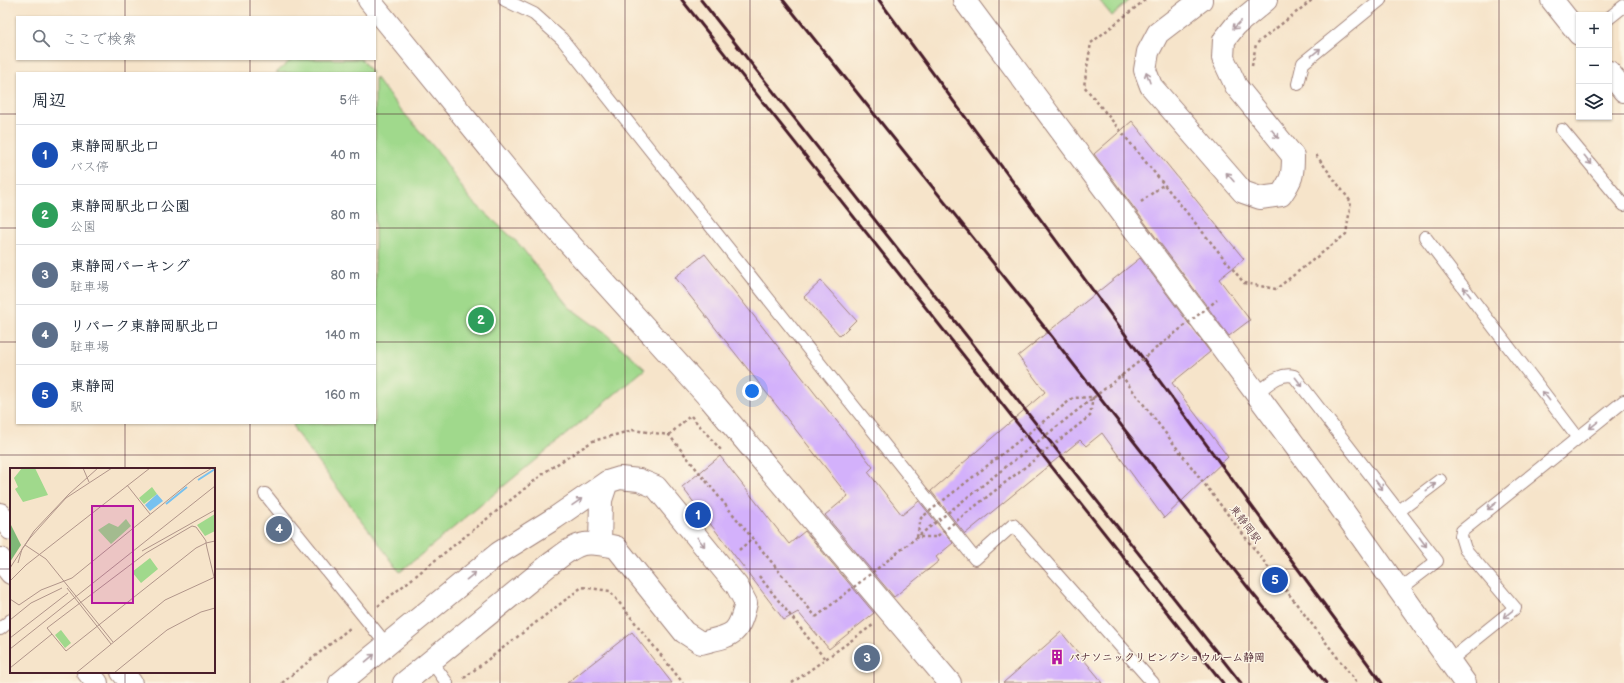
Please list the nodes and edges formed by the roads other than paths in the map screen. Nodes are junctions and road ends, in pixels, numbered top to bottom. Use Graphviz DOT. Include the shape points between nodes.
graph roads {
  1 [pos="369,0"];
  2 [pos="505,0"];
  3 [pos="964,0"];
  4 [pos="1200,0"];
  5 [pos="1266,0"];
  6 [pos="1380,0"];
  7 [pos="1552,0"];
  8 [pos="1624,6"];
  9 [pos="1612,16"];
  10 [pos="1576,30"];
  11 [pos="1612,76"];
  12 [pos="1298,84"];
  13 [pos="1624,91"];
  14 [pos="1562,130"];
  15 [pos="1624,205"];
  16 [pos="1425,237"];
  17 [pos="1256,393"];
  18 [pos="1624,401"];
  19 [pos="1578,438"];
  20 [pos="1440,480"];
  21 [pos="607,482"];
  22 [pos="265,494"];
  23 [pos="1399,511"];
  24 [pos="0,514"];
  25 [pos="10,528"];
  26 [pos="600,544"];
  27 [pos="0,559"];
  28 [pos="10,572"];
  29 [pos="1399,590"];
  30 [pos="10,621"];
  31 [pos="0,629"];
  32 [pos="386,644"];
  33 [pos="430,661"];
  34 [pos="1449,661"];
  35 [pos="89,673"];
  36 [pos="123,673"];
  37 [pos="97,683"];
  38 [pos="131,683"];
  39 [pos="340,683"];
  40 [pos="404,683"];
  41 [pos="447,683"];
  42 [pos="950,683"];
  43 [pos="1153,683"];
  44 [pos="1465,683"];
  1 -- 42 [label="main road" via="548,220 710,399"];
  2 -- 43 [label="lane" via="534,14 562,39 975,559 1013,525"];
  3 -- 17 [label="main road"];
  5 -- 4 [label="main road, one-way" via="1236,25 1224,40 1223,58 1236,86 1293,156 1291,181 1280,195 1260,198 1243,192 1151,86 1145,70 1148,52 1158,33"];
  12 -- 6 [label="lane, one-way" via="1303,63"];
  7 -- 10 [label="main road"];
  8 -- 9 [label="lane"];
  11 -- 13 [label="main road"];
  14 -- 15 [label="lane, one-way"];
  19 -- 16 [label="lane, one-way"];
  17 -- 23 [label="lane, one-way" via="1279,376 1294,376"];
  17 -- 29 [label="main road"];
  18 -- 19 [label="lane, one-way"];
  19 -- 34 [label="lane, one-way" via="1462,530 1465,549 1515,608"];
  23 -- 20 [label="lane, one-way"];
  21 -- 26 [label="main road" via="601,500"];
  21 -- 26 [label="main road, one-way" via="620,478 639,480 656,487 737,586 746,604 742,620 730,635 701,643 684,632 616,547"];
  32 -- 21 [label="main road, one-way" via="499,553"];
  22 -- 32 [label="lane"];
  23 -- 29 [label="lane, one-way" via="1437,561"];
  24 -- 25 [label="main road"];
  26 -- 33 [label="main road" via="584,544 549,565"];
  27 -- 28 [label="main road"];
  29 -- 34 [label="main road"];
  30 -- 31 [label="lane"];
  39 -- 32 [label="main road, one-way"];
  33 -- 40 [label="main road"];
  33 -- 41 [label="lane"];
  34 -- 44 [label="main road"];
  35 -- 37 [label="main road"];
  36 -- 38 [label="main road"];
}
